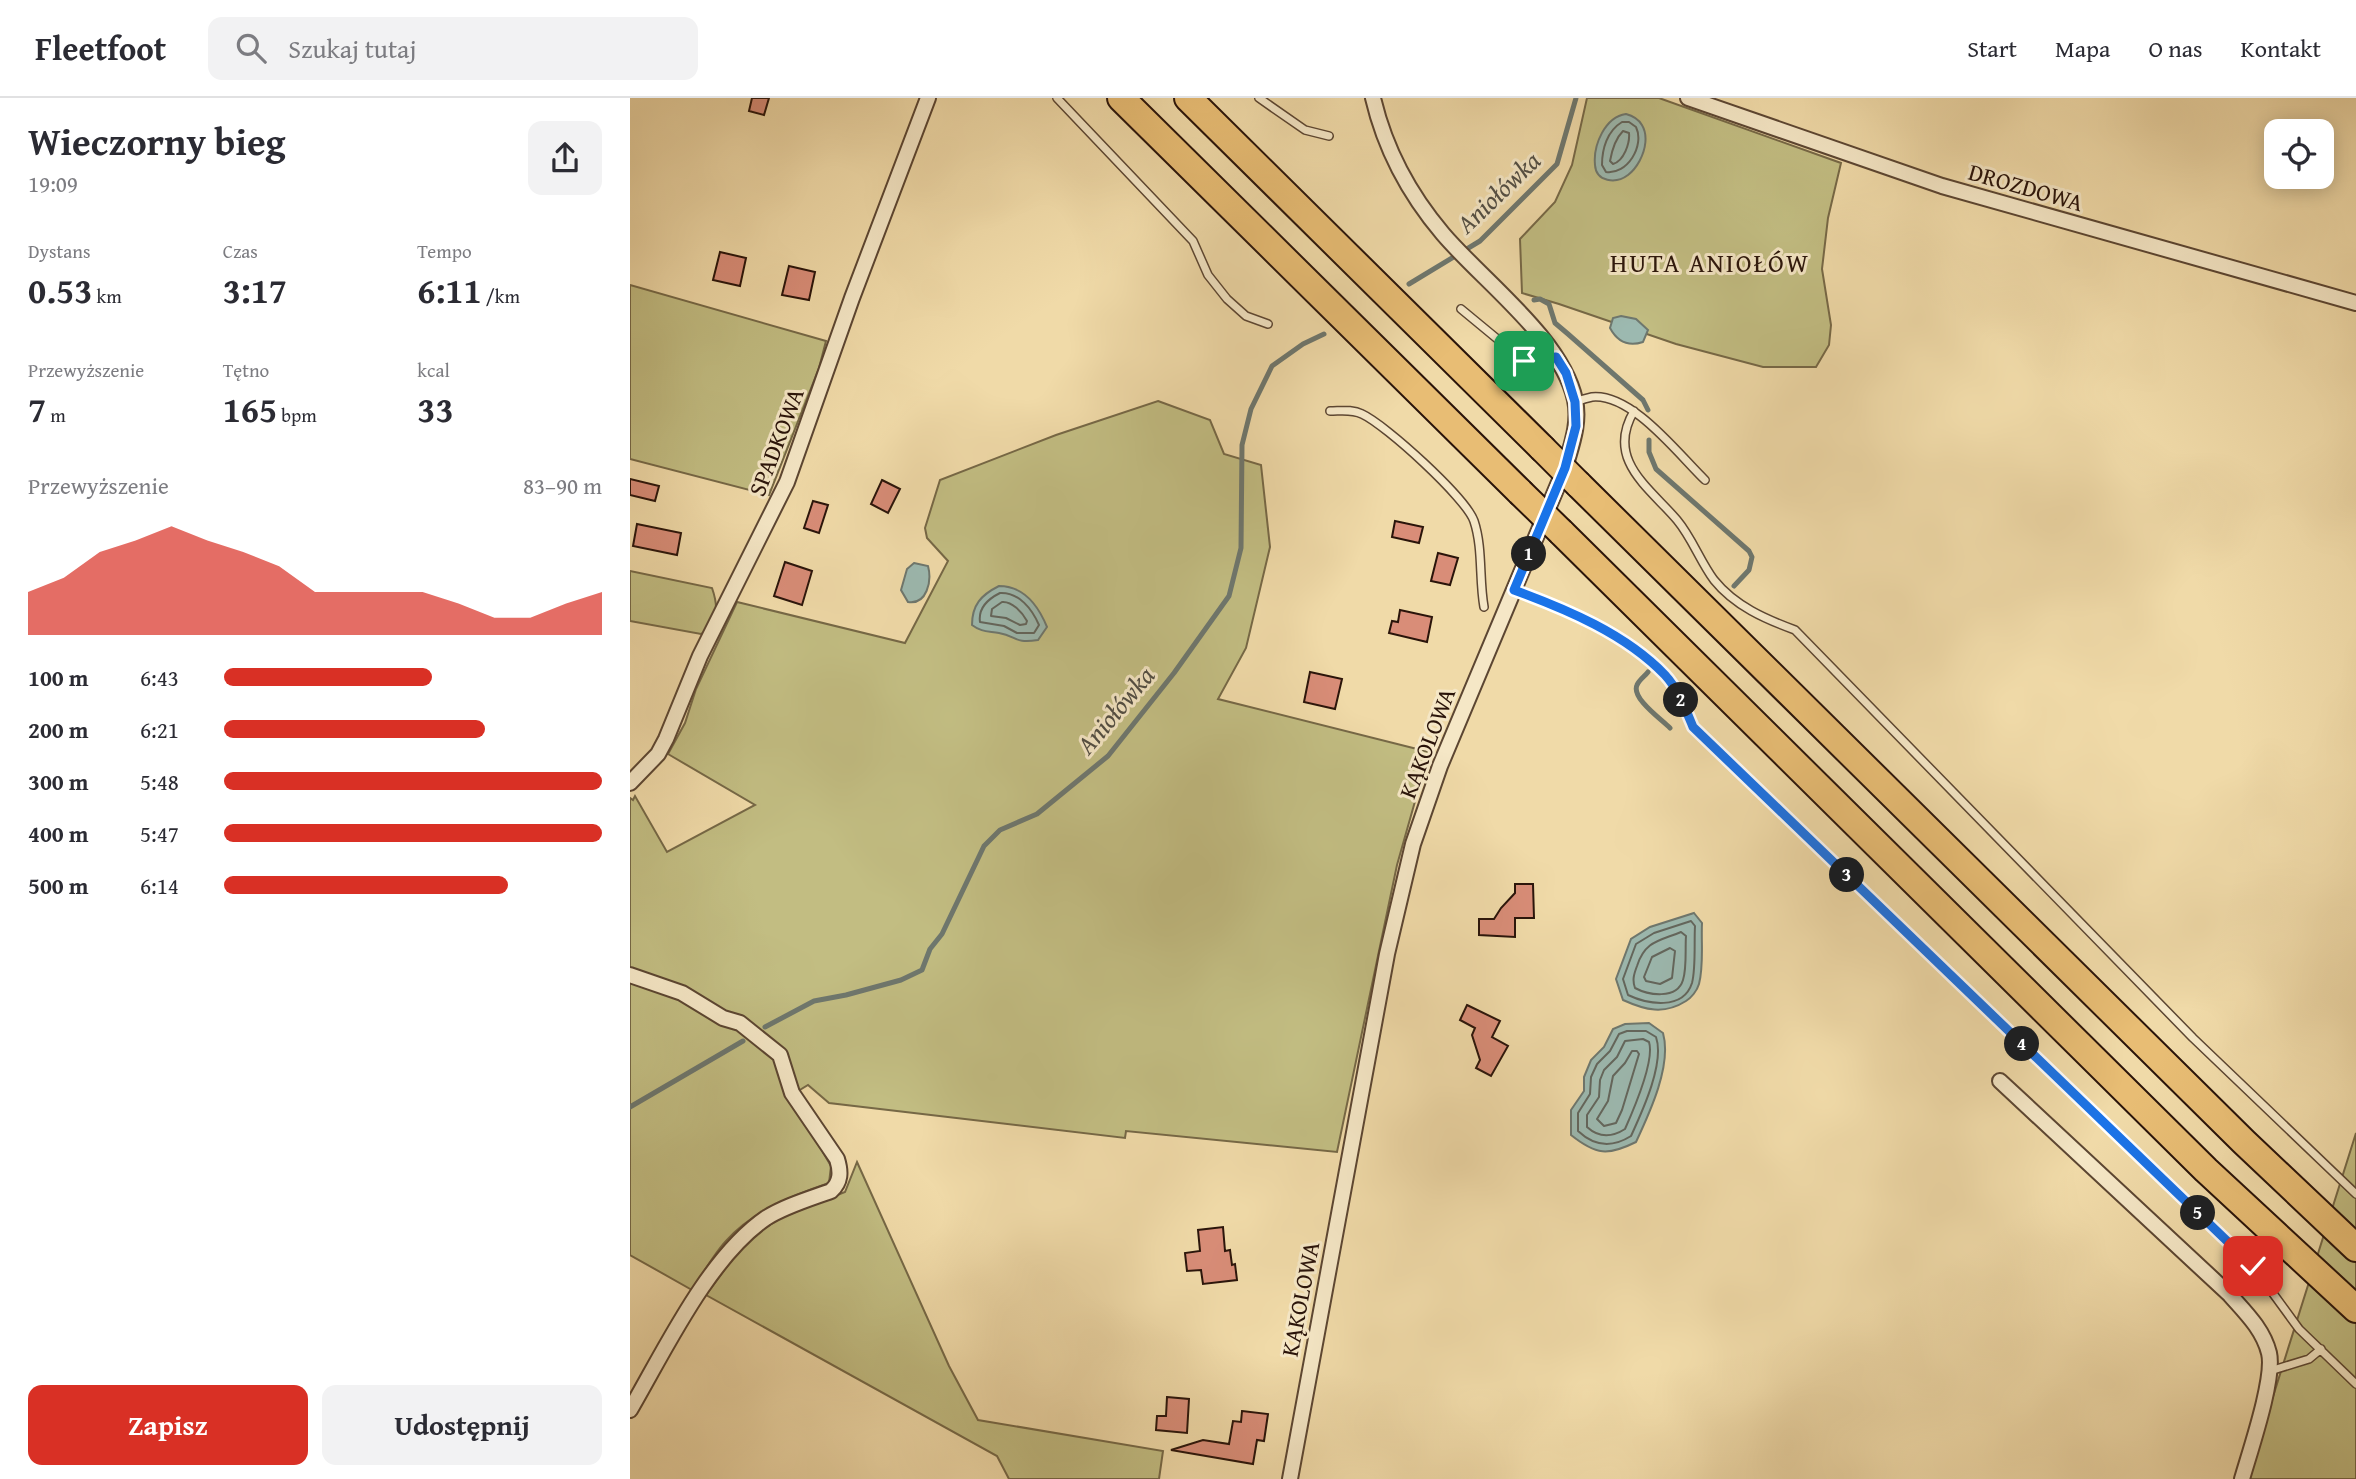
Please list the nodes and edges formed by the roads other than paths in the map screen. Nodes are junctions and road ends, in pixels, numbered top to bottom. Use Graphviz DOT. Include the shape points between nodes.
graph roads {
  1 [pos="928,98"];
  2 [pos="1057,98"];
  3 [pos="1121,98"];
  4 [pos="1188,98"];
  5 [pos="1259,98"];
  6 [pos="1373,98"];
  7 [pos="1688,98"];
  8 [pos="1329,136"];
  9 [pos="2356,303"];
  10 [pos="1461,309"];
  11 [pos="1268,324"];
  12 [pos="1556,357"];
  13 [pos="1575,402"];
  14 [pos="1330,411"];
  15 [pos="1634,411"];
  16 [pos="1705,480"];
  17 [pos="1514,590"];
  18 [pos="1484,607"];
  19 [pos="630,783"];
  20 [pos="630,975"];
  21 [pos="2000,1081"];
  22 [pos="2356,1194"];
  23 [pos="2356,1248"];
  24 [pos="2356,1309"];
  25 [pos="2321,1349"];
  26 [pos="2269,1371"];
  27 [pos="2356,1384"];
  28 [pos="630,1410"];
  29 [pos="1290,1479"];
  30 [pos="2242,1479"];
  1 -- 19 [label="street, SPADKOWA" via="787,482 700,656 666,739"];
  2 -- 11 [label="lane" via="1193,242 1208,275 1227,299 1247,316"];
  3 -- 24 [label="highway, bridge" via="2206,1170"];
  4 -- 23 [label="highway, bridge"];
  5 -- 8 [label="lane" via="1306,130"];
  6 -- 12 [label="street, KĄKOLOWA" via="1391,157 1413,194 1443,234"];
  7 -- 9 [label="street, DROZDOWA" via="1942,186"];
  10 -- 12 [label="lane" via="1524,361"];
  12 -- 13 [label="street, KĄKOLOWA"];
  13 -- 15 [label="lane" via="1593,397"];
  13 -- 17 [label="street, KĄKOLOWA" via="1576,426 1565,468"];
  14 -- 18 [label="lane" via="1364,414 1391,433 1463,502 1476,532"];
  15 -- 16 [label="lane"];
  15 -- 22 [label="lane" via="1625,440 1630,465 1678,522 1715,580 1761,618 1795,630 2193,1038"];
  17 -- 25 [label="lane" via="1556,605 1621,640 1666,677 1693,727 2253,1266 2288,1316"];
  17 -- 29 [label="street, KĄKOLOWA" via="1440,766 1404,880"];
  20 -- 28 [label="street" via="682,993 740,1023 780,1055 792,1093 837,1159 840,1172 831,1191 768,1217 731,1249 696,1297"];
  21 -- 26 [label="street" via="2230,1295 2258,1326 2269,1353"];
  25 -- 26 [label="lane" via="2309,1359"];
  25 -- 27 [label="lane"];
  26 -- 30 [label="street"];
}
